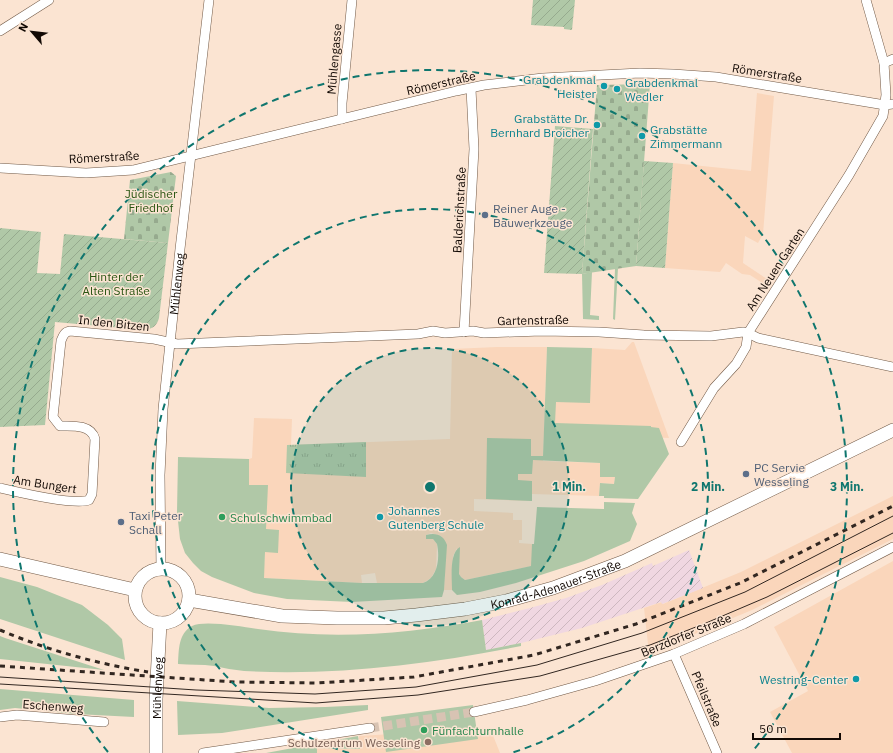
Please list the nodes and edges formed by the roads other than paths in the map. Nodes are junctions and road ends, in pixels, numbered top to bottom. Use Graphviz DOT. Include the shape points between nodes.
graph roads {
  1 [pos="31,0"];
  2 [pos="49,0"];
  3 [pos="209,0"];
  4 [pos="352,0"];
  5 [pos="866,0"];
  6 [pos="30,11"];
  7 [pos="0,31"];
  8 [pos="893,59"];
  9 [pos="884,63"];
  10 [pos="471,89"];
  11 [pos="889,104"];
  12 [pos="342,119"];
  13 [pos="190,157"];
  14 [pos="0,168"];
  15 [pos="464,332"];
  16 [pos="748,333"];
  17 [pos="61,341"];
  18 [pos="169,343"];
  19 [pos="893,366"];
  20 [pos="893,430"];
  21 [pos="681,442"];
  22 [pos="0,488"];
  23 [pos="893,548"];
  24 [pos="0,559"];
  25 [pos="161,569"];
  26 [pos="135,590"];
  27 [pos="188,600"];
  28 [pos="160,623"];
  29 [pos="674,654"];
  30 [pos="474,712"];
  31 [pos="0,717"];
  32 [pos="104,722"];
  33 [pos="370,728"];
  34 [pos="156,753"];
  35 [pos="203,753"];
  36 [pos="717,753"];
  1 -- 6 [label="street"];
  2 -- 6 [label="street"];
  3 -- 13 [label="street, Mühlenweg"];
  4 -- 12 [label="street, Mühlengasse"];
  5 -- 9 [label="street, Am Neuen Garten"];
  6 -- 7 [label="street"];
  8 -- 9 [label="street"];
  9 -- 11 [label="street, Am Neuen Garten"];
  10 -- 11 [label="street, Römerstraße" via="543,78 640,73 673,74 716,77"];
  10 -- 12 [label="street, Römerstraße"];
  10 -- 15 [label="street, Balderichstraße" via="474,149"];
  11 -- 16 [label="street, Am Neuen Garten" via="849,175"];
  12 -- 13 [label="street, Römerstraße"];
  13 -- 14 [label="street, Römerstraße" via="133,170 86,173"];
  13 -- 18 [label="street, Mühlenweg"];
  15 -- 16 [label="street, Gartenstraße" via="484,334 541,331 711,336"];
  15 -- 18 [label="street, Gartenstraße" via="433,331 418,334"];
  16 -- 19 [label="street, Gartenstraße" via="758,338"];
  16 -- 21 [label="street, Am Neuen Garten" via="743,353 714,388"];
  17 -- 18 [label="street, In den Bitzen" via="66,331 70,331 154,339"];
  17 -- 22 [label="street, Am Bungert" via="53,417 60,426 83,427 94,434 92,494 89,500 81,502"];
  18 -- 25 [label="street, Mühlenweg" via="160,475"];
  20 -- 27 [label="main road, Konrad-Adenauer-Straße" via="625,561 553,588 506,601 416,616 337,618 282,616"];
  23 -- 29 [label="street, Berzdorfer Straße" via="744,624"];
  24 -- 26 [label="main road"];
  25 -- 26 [label="main road" via="145,574"];
  25 -- 27 [label="main road" via="170,569 183,578 189,592"];
  26 -- 28 [label="main road" via="134,597 140,612 145,618"];
  27 -- 28 [label="main road" via="185,610 179,617 170,622"];
  28 -- 34 [label="main road, Mühlenweg"];
  29 -- 30 [label="street, Berzdorfer Straße" via="595,681"];
  29 -- 36 [label="street, Pfeilstraße"];
  31 -- 32 [label="street, Eschenweg" via="17,715"];
  33 -- 35 [label="street"];
}
